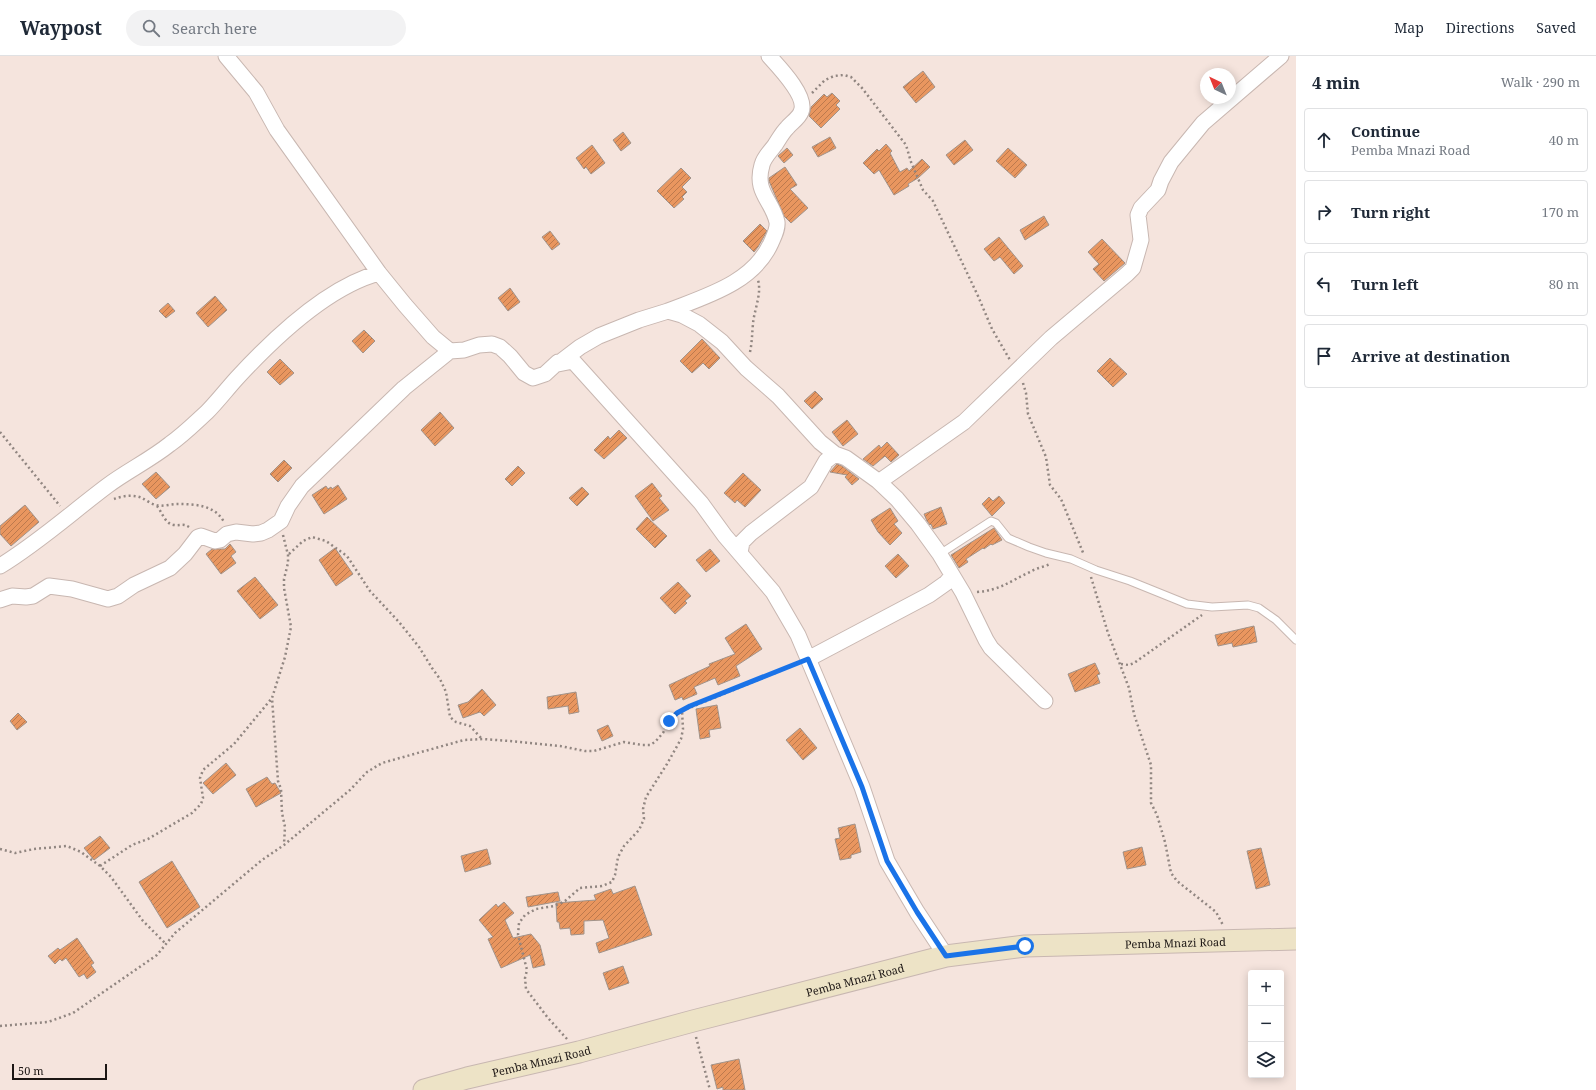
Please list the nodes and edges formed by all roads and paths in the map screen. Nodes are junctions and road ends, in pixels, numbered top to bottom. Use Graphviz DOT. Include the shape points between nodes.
graph roads {
  1 [pos="226,56"];
  2 [pos="770,56"];
  3 [pos="1281,56"];
  4 [pos="803,102"];
  5 [pos="755,267"];
  6 [pos="379,273"];
  7 [pos="668,311"];
  8 [pos="450,351"];
  9 [pos="558,364"];
  10 [pos="746,368"];
  11 [pos="1017,370"];
  12 [pos="0,432"];
  13 [pos="835,454"];
  14 [pos="878,481"];
  15 [pos="110,500"];
  16 [pos="157,505"];
  17 [pos="68,516"];
  18 [pos="281,521"];
  19 [pos="227,534"];
  20 [pos="201,536"];
  21 [pos="740,553"];
  22 [pos="939,553"];
  23 [pos="288,555"];
  24 [pos="1067,558"];
  25 [pos="0,566"];
  26 [pos="1088,566"];
  27 [pos="952,576"];
  28 [pos="963,593"];
  29 [pos="0,600"];
  30 [pos="1212,607"];
  31 [pos="1296,640"];
  32 [pos="808,659"];
  33 [pos="1120,664"];
  34 [pos="272,698"];
  35 [pos="1045,701"];
  36 [pos="682,710"];
  37 [pos="483,739"];
  38 [pos="284,845"];
  39 [pos="0,849"];
  40 [pos="100,866"];
  41 [pos="1296,939"];
  42 [pos="1236,941"];
  43 [pos="166,944"];
  44 [pos="946,956"];
  45 [pos="693,1021"];
  46 [pos="0,1026"];
  47 [pos="579,1052"];
  48 [pos="424,1090"];
  49 [pos="710,1090"];
  1 -- 6 [label="street" via="256,92 277,130"];
  2 -- 4 [label="street" via="792,83"];
  3 -- 11 [label="street" via="1203,123 1171,162 1158,190 1141,208 1138,215 1141,240 1132,268"];
  4 -- 5 [label="street" via="801,112 764,159 760,173 762,190 777,224 770,245"];
  4 -- 11 [label="path" via="825,80 834,76 851,77 862,88 906,145 923,190 933,201 992,329"];
  5 -- 7 [label="street" via="716,293"];
  5 -- 10 [label="path" via="759,284 753,341"];
  6 -- 8 [label="street" via="404,305"];
  6 -- 17 [label="street" via="346,286 292,325 238,377 207,412 170,444 108,485"];
  7 -- 9 [label="street" via="599,336 574,350"];
  7 -- 10 [label="street" via="699,324 722,342"];
  8 -- 9 [label="street" via="492,344 500,347 524,373 533,378 545,374"];
  8 -- 18 [label="street" via="404,388 302,486"];
  9 -- 21 [label="street" via="573,361 701,503"];
  10 -- 13 [label="street" via="778,396 820,442"];
  11 -- 14 [label="street" via="964,422"];
  11 -- 26 [label="path" via="1026,393 1028,414 1044,452 1050,485 1067,513"];
  12 -- 17 [label="path"];
  13 -- 14 [label="street" via="846,458"];
  13 -- 21 [label="street" via="826,461 811,487 751,532 742,542"];
  14 -- 22 [label="street" via="897,499"];
  15 -- 16 [label="path" via="132,496"];
  16 -- 19 [label="path" via="178,504 214,509 225,522"];
  16 -- 20 [label="path" via="169,523 186,525"];
  17 -- 25 [label="street"];
  18 -- 19 [label="street" via="261,533"];
  18 -- 23 [label="path"];
  19 -- 20 [label="street" via="215,541"];
  20 -- 29 [label="street" via="170,568 113,598 49,586 33,596 12,596"];
  21 -- 32 [label="street" via="773,592 798,635"];
  22 -- 24 [label="lane" via="991,521 996,523 1008,538 1046,553"];
  22 -- 27 [label="street"];
  23 -- 34 [label="path" via="284,588 292,627"];
  23 -- 37 [label="path" via="303,541 312,537 326,541 347,556 370,591 400,622 440,679 446,692 450,717 456,722 470,726"];
  24 -- 26 [label="lane"];
  24 -- 28 [label="path" via="1030,571 993,590"];
  26 -- 30 [label="lane" via="1187,604"];
  26 -- 33 [label="path"];
  27 -- 28 [label="street"];
  27 -- 32 [label="street" via="929,595"];
  28 -- 35 [label="street" via="991,648"];
  30 -- 31 [label="lane" via="1248,605 1259,608 1276,620"];
  30 -- 33 [label="path" via="1134,663"];
  32 -- 36 [label="path"];
  32 -- 44 [label="street" via="862,787 887,861"];
  33 -- 42 [label="path" via="1151,765 1151,803 1165,842 1171,873 1177,881 1216,912"];
  34 -- 38 [label="path" via="278,781 285,827"];
  34 -- 40 [label="path" via="234,744 202,770 200,778 203,798 192,813"];
  36 -- 37 [label="path" via="669,721 663,733 650,745 624,742 585,751 560,746"];
  36 -- 47 [label="path" via="681,739 646,797 644,819 639,830 624,846 618,857 612,882 602,886 580,888 565,902 536,909 525,915 519,923 518,935 527,970 526,989"];
  37 -- 38 [label="path" via="464,740 382,763 368,772"];
  38 -- 43 [label="path" via="262,860 174,933"];
  39 -- 40 [label="path" via="15,853 34,848 67,846 81,852"];
  40 -- 43 [label="path" via="143,921"];
  41 -- 42 [label="main road, Pemba Mnazi Road"];
  42 -- 44 [label="main road, Pemba Mnazi Road" via="1025,946"];
  43 -- 46 [label="path" via="157,955 73,1012 48,1022"];
  44 -- 45 [label="main road, Pemba Mnazi Road"];
  45 -- 47 [label="main road, Pemba Mnazi Road"];
  45 -- 49 [label="path"];
  47 -- 48 [label="main road, Pemba Mnazi Road"];
}
